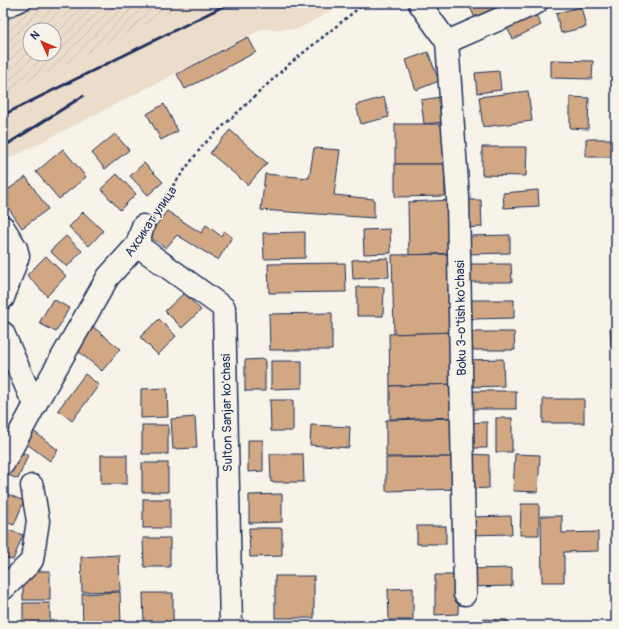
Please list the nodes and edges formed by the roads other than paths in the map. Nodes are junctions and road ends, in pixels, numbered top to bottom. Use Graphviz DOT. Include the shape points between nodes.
graph roads {
  1 [pos="25,3"];
  2 [pos="536,3"];
  3 [pos="420,4"];
  4 [pos="3,13"];
  5 [pos="447,42"];
  6 [pos="3,227"];
  7 [pos="140,235"];
  8 [pos="3,298"];
  9 [pos="3,334"];
  10 [pos="36,403"];
  11 [pos="3,464"];
  12 [pos="32,486"];
  13 [pos="3,589"];
  14 [pos="464,594"];
  15 [pos="232,626"];
  1 -- 4 [label="lane"];
  2 -- 5 [label="street"];
  3 -- 5 [label="street"];
  5 -- 14 [label="street, Boku 3-o'tish ko'chasi" via="458,198"];
  6 -- 8 [label="street" via="18,256"];
  7 -- 10 [label="street, Ахсикат улица" via="108,277"];
  7 -- 15 [label="street, Sulton Sanjar ko'chasi" via="224,308"];
  9 -- 10 [label="street"];
  10 -- 11 [label="street, Ахсикат улица"];
  12 -- 13 [label="street" via="38,520 32,560"];
}
